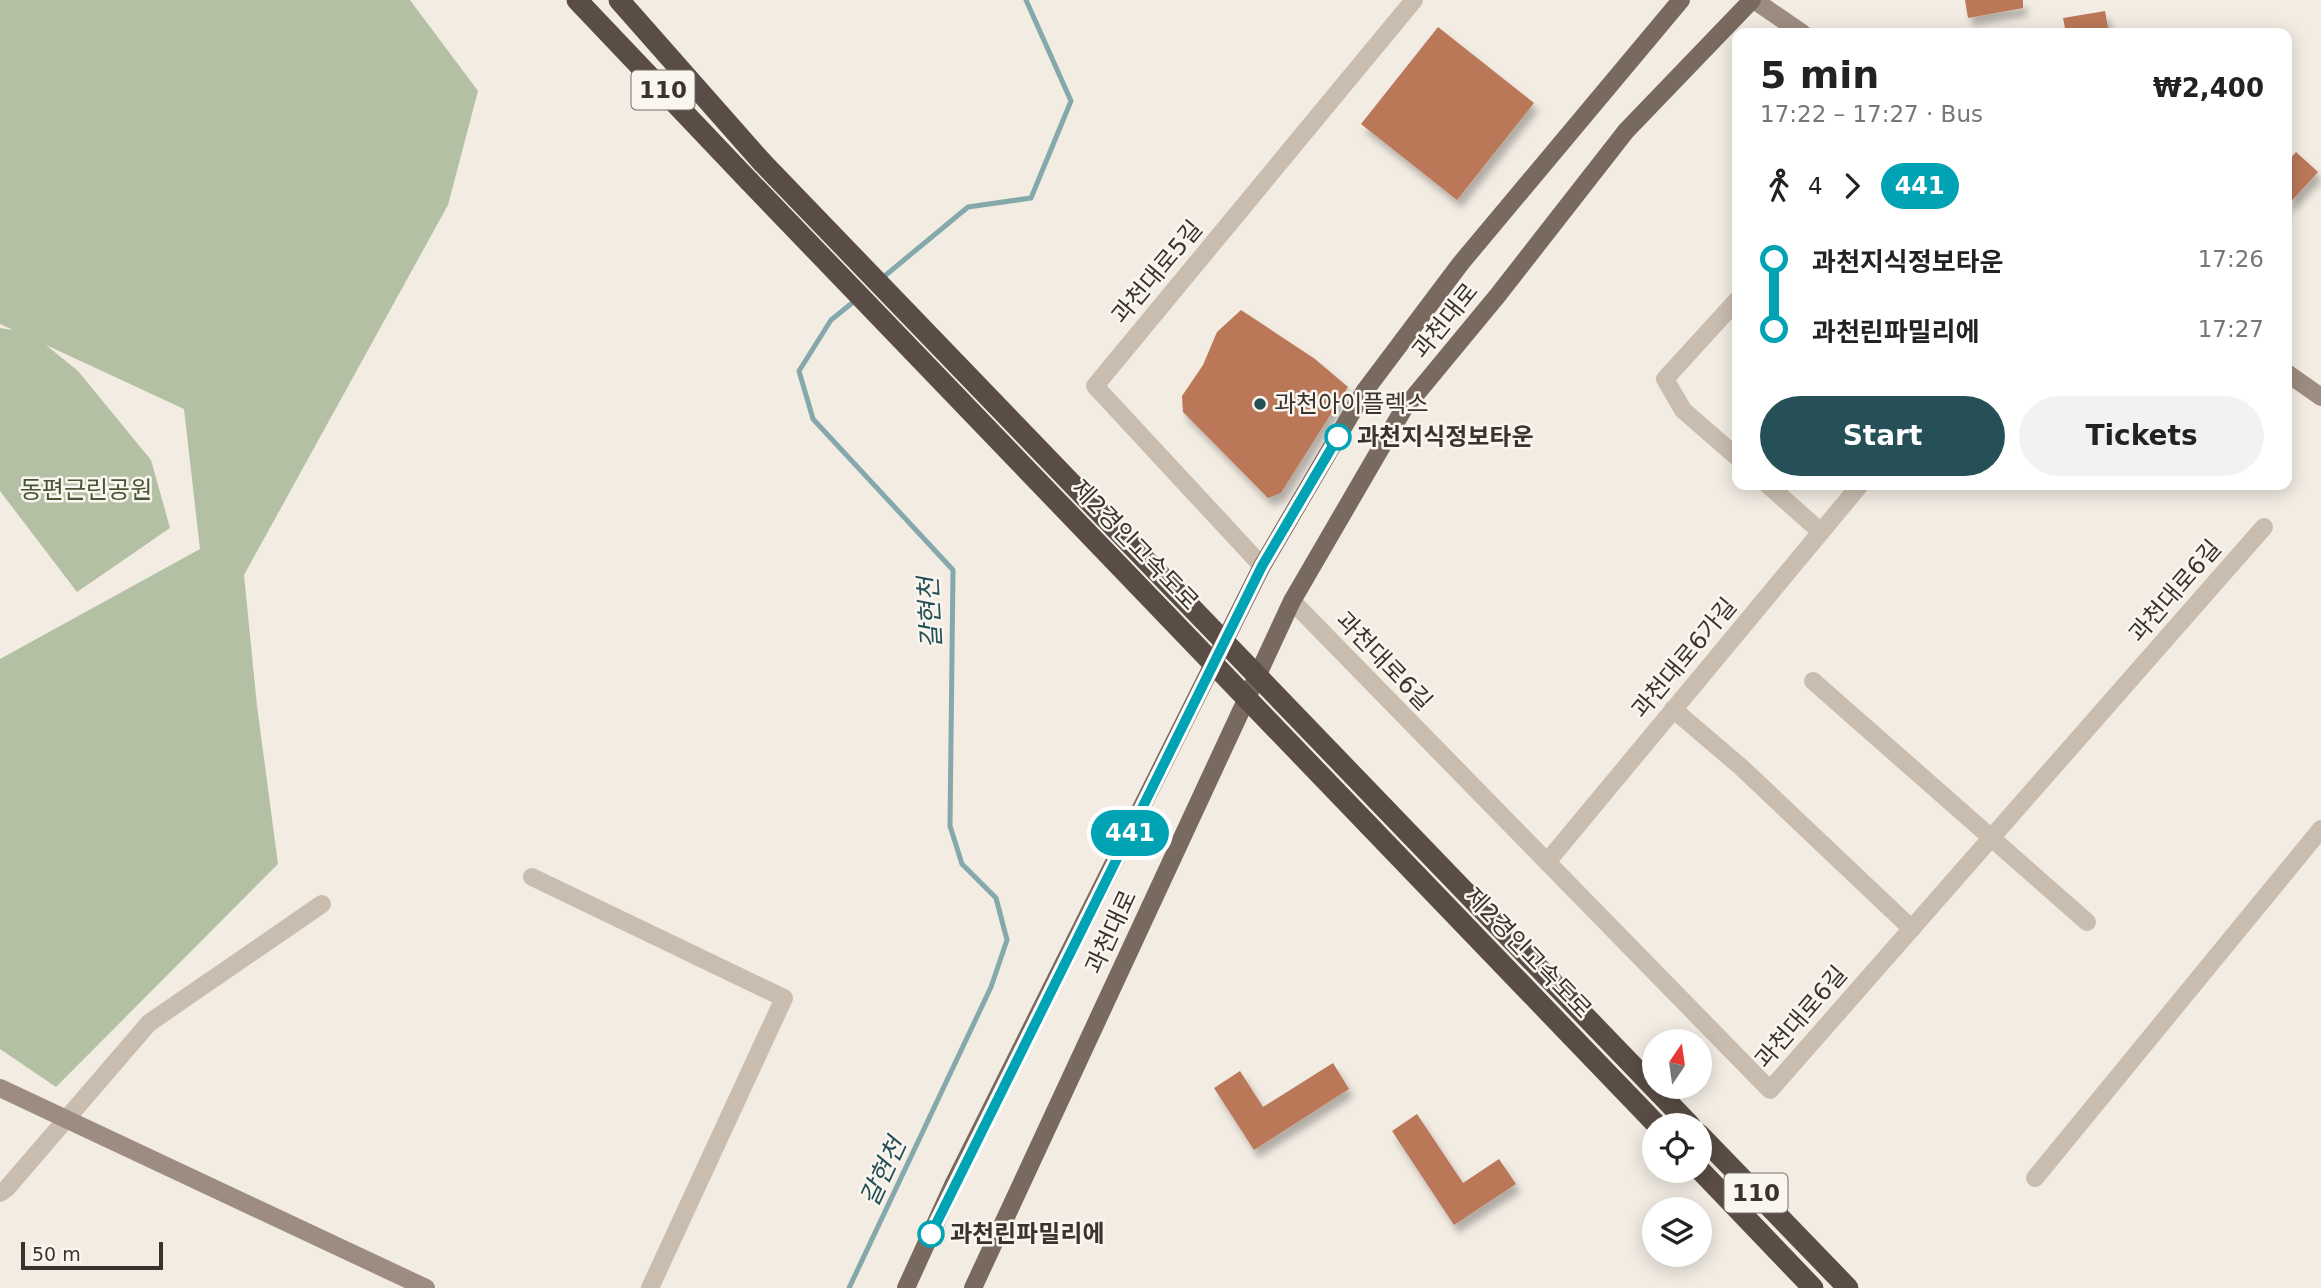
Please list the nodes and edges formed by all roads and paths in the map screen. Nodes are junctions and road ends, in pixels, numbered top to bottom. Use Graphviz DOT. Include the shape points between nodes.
graph roads {
  1 [pos="577,0"];
  2 [pos="619,0"];
  3 [pos="1414,0"];
  4 [pos="1681,0"];
  5 [pos="1753,0"];
  6 [pos="1795,28"];
  7 [pos="1732,306"];
  8 [pos="2292,377"];
  9 [pos="2321,397"];
  10 [pos="1732,453"];
  11 [pos="1774,490"];
  12 [pos="1856,490"];
  13 [pos="2264,527"];
  14 [pos="1821,532"];
  15 [pos="1262,566"];
  16 [pos="1292,601"];
  17 [pos="1813,681"];
  18 [pos="1673,709"];
  19 [pos="2321,829"];
  20 [pos="1991,838"];
  21 [pos="1547,862"];
  22 [pos="532,877"];
  23 [pos="322,904"];
  24 [pos="2087,922"];
  25 [pos="1912,929"];
  26 [pos="0,1088"];
  27 [pos="1645,1113"];
  28 [pos="1678,1113"];
  29 [pos="65,1119"];
  30 [pos="1712,1147"];
  31 [pos="2035,1178"];
  32 [pos="1712,1183"];
  33 [pos="0,1193"];
  34 [pos="426,1288"];
  35 [pos="650,1288"];
  36 [pos="906,1288"];
  37 [pos="973,1288"];
  38 [pos="1813,1288"];
  39 [pos="1848,1288"];
  1 -- 27 [label="highway, 제2경인고속도로 / 110, bridge"];
  2 -- 28 [label="highway, 제2경인고속도로 / 110, bridge" via="762,162"];
  3 -- 15 [label="street, 과천대로5길" via="1095,386"];
  4 -- 15 [label="main road, 과천대로" via="1461,262 1364,392"];
  5 -- 6 [label="street"];
  5 -- 16 [label="main road, 과천대로" via="1626,131 1403,410"];
  7 -- 10 [label="street" via="1665,379 1683,410"];
  8 -- 9 [label="street"];
  11 -- 14 [label="street"];
  12 -- 14 [label="street, 과천대로6가길"];
  13 -- 20 [label="street, 과천대로6길"];
  14 -- 18 [label="street, 과천대로6가길"];
  15 -- 36 [label="main road, 과천대로"];
  16 -- 21 [label="street, 과천대로6길"];
  16 -- 37 [label="main road, 과천대로"];
  17 -- 20 [label="street"];
  18 -- 21 [label="street, 과천대로6가길"];
  18 -- 25 [label="street"];
  19 -- 31 [label="street"];
  20 -- 24 [label="street"];
  20 -- 25 [label="street, 과천대로6길"];
  21 -- 25 [label="street, 과천대로6길" via="1770,1090"];
  22 -- 35 [label="street" via="784,998"];
  23 -- 29 [label="street" via="149,1023"];
  26 -- 29 [label="street"];
  29 -- 33 [label="street"];
  29 -- 34 [label="street"];
  30 -- 39 [label="highway, 110"];
  32 -- 38 [label="highway, 110"];
}
